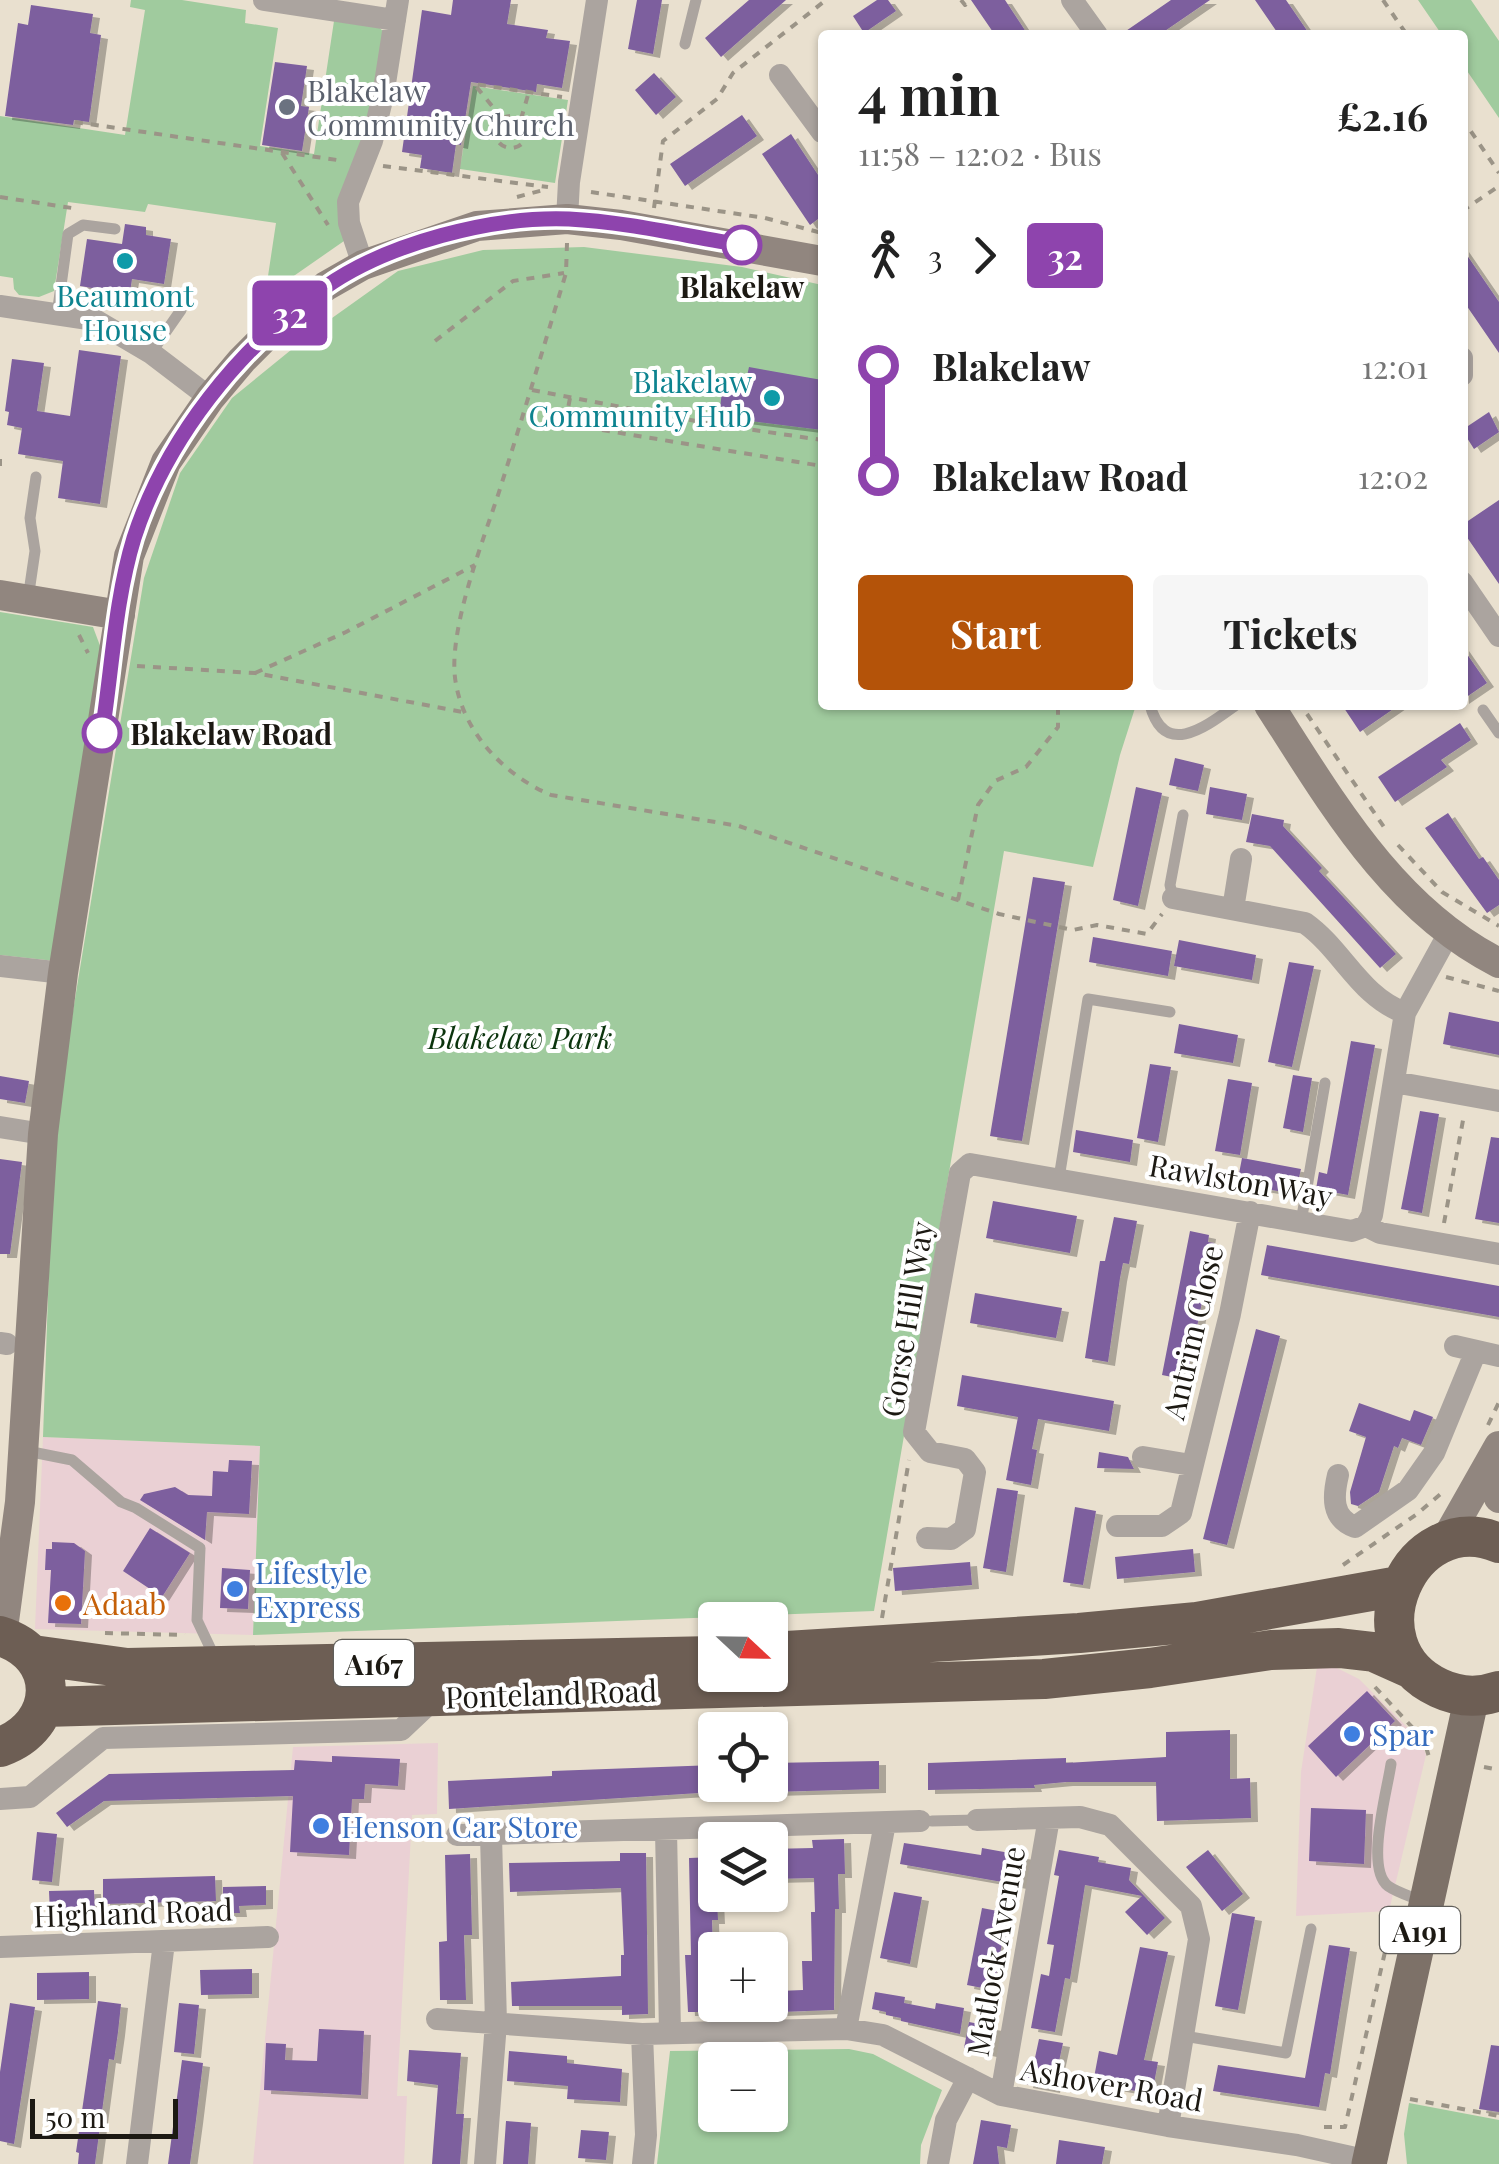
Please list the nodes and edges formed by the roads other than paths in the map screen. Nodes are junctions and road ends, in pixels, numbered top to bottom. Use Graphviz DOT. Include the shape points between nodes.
graph roads {
  1 [pos="264,0"];
  2 [pos="597,0"];
  3 [pos="696,0"];
  4 [pos="1081,3"];
  5 [pos="348,6"];
  6 [pos="397,10"];
  7 [pos="1094,30"];
  8 [pos="686,44"];
  9 [pos="780,75"];
  10 [pos="818,127"];
  11 [pos="568,205"];
  12 [pos="115,230"];
  13 [pos="359,254"];
  14 [pos="818,260"];
  15 [pos="186,292"];
  16 [pos="0,306"];
  17 [pos="57,314"];
  18 [pos="151,354"];
  19 [pos="210,398"];
  20 [pos="36,477"];
  21 [pos="1468,591"];
  22 [pos="14,597"];
  23 [pos="120,615"];
  24 [pos="1499,636"];
  25 [pos="1152,710"];
  26 [pos="1228,710"];
  27 [pos="1272,710"];
  28 [pos="1483,710"];
  29 [pos="1499,733"];
  30 [pos="1183,815"];
  31 [pos="1240,859"];
  32 [pos="1173,898"];
  33 [pos="1233,910"];
  34 [pos="1450,931"];
  35 [pos="1499,963"];
  36 [pos="0,966"];
  37 [pos="63,973"];
  38 [pos="1170,1012"];
  39 [pos="1405,1013"];
  40 [pos="1394,1082"];
  41 [pos="1325,1083"];
  42 [pos="1499,1101"];
  43 [pos="0,1128"];
  44 [pos="43,1134"];
  45 [pos="970,1164"];
  46 [pos="1059,1178"];
  47 [pos="1250,1212"];
  48 [pos="1301,1222"];
  49 [pos="1366,1226"];
  50 [pos="1499,1254"];
  51 [pos="1476,1351"];
  52 [pos="1494,1441"];
  53 [pos="24,1451"];
  54 [pos="1143,1457"];
  55 [pos="1191,1465"];
  56 [pos="1338,1475"];
  57 [pos="1499,1498"];
  58 [pos="1117,1526"];
  59 [pos="927,1538"];
  60 [pos="1444,1543"];
  61 [pos="1499,1543"];
  62 [pos="1400,1586"];
  63 [pos="12,1642"];
  64 [pos="788,1650"];
  65 [pos="698,1656"];
  66 [pos="219,1666"];
  67 [pos="1412,1669"];
  68 [pos="1486,1694"];
  69 [pos="436,1697"];
  70 [pos="44,1707"];
  71 [pos="0,1747"];
  72 [pos="1391,1764"];
  73 [pos="0,1799"];
  74 [pos="1049,1818"];
  75 [pos="977,1820"];
  76 [pos="926,1821"];
  77 [pos="885,1824"];
  78 [pos="666,1830"];
  79 [pos="456,1836"];
  80 [pos="491,1836"];
  81 [pos="1413,1897"];
  82 [pos="1311,1929"];
  83 [pos="268,1937"];
  84 [pos="164,1942"];
  85 [pos="0,1947"];
  86 [pos="437,2020"];
  87 [pos="496,2024"];
  88 [pos="846,2029"];
  89 [pos="670,2033"];
  90 [pos="642,2034"];
  91 [pos="1184,2036"];
  92 [pos="968,2078"];
  93 [pos="1001,2095"];
  94 [pos="1168,2126"];
  95 [pos="1369,2162"];
  96 [pos="136,2164"];
  97 [pos="484,2164"];
  98 [pos="643,2164"];
  99 [pos="938,2164"];
  1 -- 5 [label="street"];
  2 -- 11 [label="street"];
  3 -- 8 [label="lane"];
  4 -- 7 [label="street"];
  5 -- 6 [label="street"];
  6 -- 13 [label="street" via="383,96 348,202"];
  9 -- 10 [label="street"];
  11 -- 13 [label="street"];
  11 -- 14 [label="street" via="653,215"];
  12 -- 17 [label="lane" via="84,225 68,234"];
  13 -- 19 [label="street" via="281,320"];
  15 -- 18 [label="lane"];
  16 -- 17 [label="street"];
  17 -- 18 [label="street" via="95,320"];
  18 -- 19 [label="street"];
  19 -- 23 [label="street" via="166,462 150,499 129,556"];
  20 -- 22 [label="lane" via="30,518 35,551"];
  21 -- 24 [label="street"];
  22 -- 23 [label="street"];
  23 -- 37 [label="street"];
  25 -- 26 [label="lane" via="1174,734 1189,735"];
  27 -- 34 [label="street" via="1358,839"];
  28 -- 29 [label="lane"];
  30 -- 32 [label="lane"];
  31 -- 33 [label="street"];
  32 -- 33 [label="street"];
  33 -- 39 [label="street" via="1305,923 1363,987"];
  34 -- 35 [label="street"];
  34 -- 39 [label="street"];
  36 -- 37 [label="street"];
  37 -- 44 [label="street"];
  38 -- 46 [label="lane" via="1088,998"];
  39 -- 40 [label="street"];
  40 -- 42 [label="street"];
  40 -- 49 [label="street"];
  41 -- 48 [label="lane"];
  43 -- 44 [label="street"];
  44 -- 53 [label="street"];
  45 -- 46 [label="street, Rawlston Way"];
  45 -- 59 [label="street, Gorse Hill Way" via="960,1172 914,1432 930,1452 966,1459 975,1472 965,1529 951,1539"];
  46 -- 47 [label="street, Rawlston Way"];
  47 -- 48 [label="street, Rawlston Way"];
  47 -- 55 [label="street, Antrim Close"];
  48 -- 49 [label="street, Rawlston Way"];
  49 -- 50 [label="street, Rawlston Way"];
  51 -- 56 [label="street" via="1434,1453 1408,1490 1355,1527 1336,1510"];
  52 -- 57 [label="street"];
  52 -- 60 [label="street"];
  53 -- 63 [label="street"];
  53 -- 66 [label="lane" via="72,1460 121,1502 200,1548 198,1620"];
  54 -- 55 [label="street, Antrim Close"];
  55 -- 58 [label="street, Antrim Close" via="1180,1512 1162,1526"];
  60 -- 61 [label="highway"];
  60 -- 62 [label="highway" via="1418,1560"];
  62 -- 64 [label="highway" via="1197,1622"];
  62 -- 67 [label="highway" via="1396,1638"];
  63 -- 66 [label="highway, Ponteland Road / A167" via="128,1668"];
  63 -- 70 [label="highway" via="43,1672"];
  65 -- 66 [label="highway, Ponteland Road / A167"];
  67 -- 68 [label="highway, A167" via="1450,1693"];
  67 -- 69 [label="highway, Ponteland Road / A167" via="1374,1652 1338,1648 1271,1650 1044,1679"];
  68 -- 81 [label="main road, A191"];
  69 -- 70 [label="highway, Ponteland Road / A167"];
  69 -- 73 [label="street" via="401,1730 103,1738 30,1797"];
  70 -- 71 [label="highway" via="35,1725"];
  72 -- 81 [label="lane" via="1377,1872 1388,1886"];
  74 -- 75 [label="street"];
  74 -- 91 [label="street" via="1110,1825 1191,1906 1199,1939"];
  74 -- 93 [label="street, Matlock Avenue"];
  75 -- 76 [label="lane"];
  76 -- 77 [label="street"];
  77 -- 78 [label="street"];
  77 -- 88 [label="street"];
  78 -- 80 [label="street"];
  78 -- 89 [label="street"];
  79 -- 80 [label="street"];
  80 -- 87 [label="street"];
  81 -- 95 [label="main road, A191"];
  82 -- 91 [label="lane" via="1286,2054"];
  83 -- 84 [label="street, Highland Road"];
  84 -- 85 [label="street, Highland Road"];
  84 -- 96 [label="street"];
  86 -- 87 [label="street, Ashover Road"];
  87 -- 90 [label="street, Ashover Road"];
  87 -- 97 [label="street"];
  88 -- 89 [label="street, Ashover Road"];
  88 -- 92 [label="street, Ashover Road" via="883,2035"];
  89 -- 90 [label="street, Ashover Road"];
  90 -- 98 [label="street"];
  91 -- 94 [label="street"];
  92 -- 93 [label="street, Ashover Road"];
  92 -- 99 [label="street" via="946,2120"];
  93 -- 94 [label="street, Ashover Road"];
  94 -- 95 [label="street, Ashover Road"];
}
